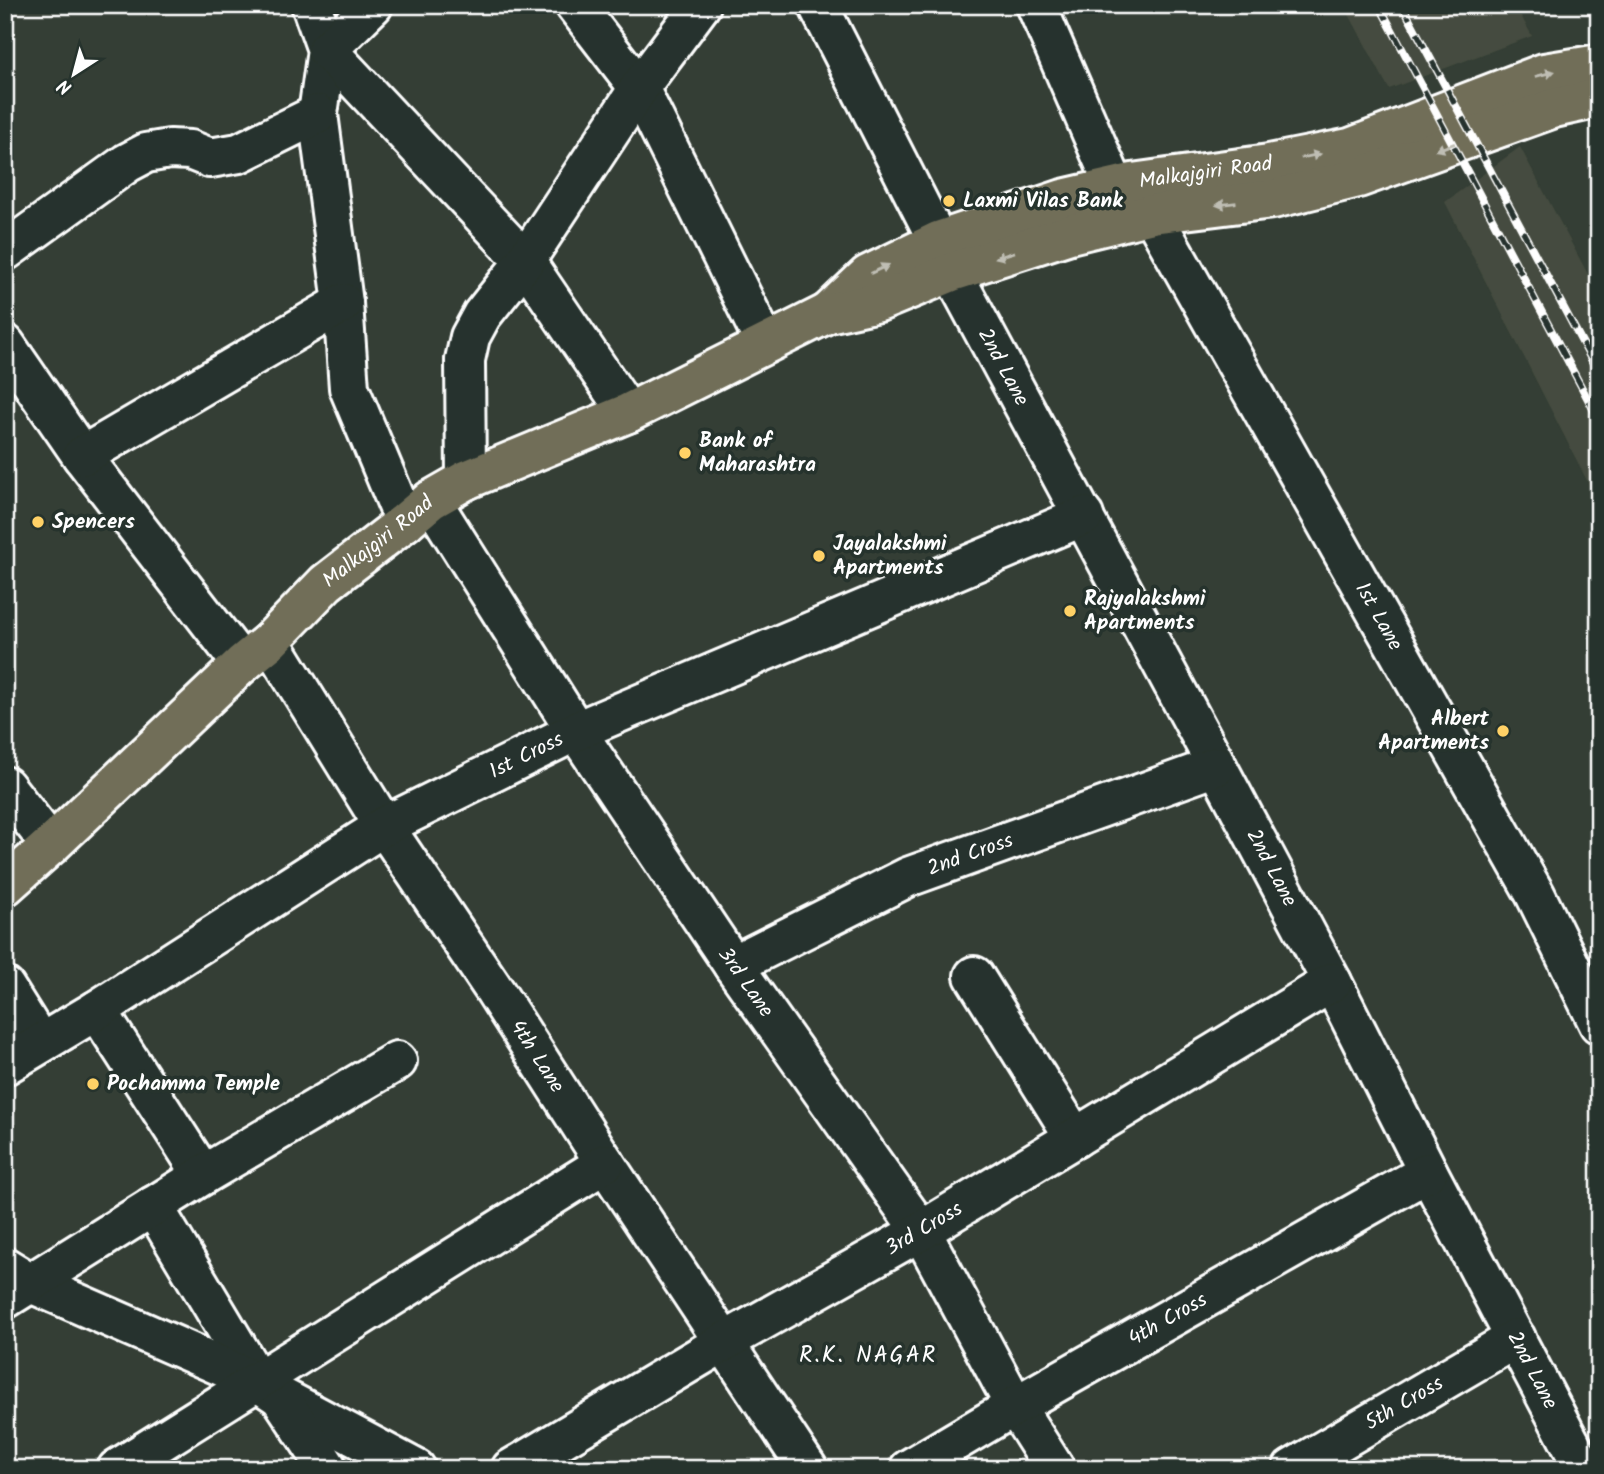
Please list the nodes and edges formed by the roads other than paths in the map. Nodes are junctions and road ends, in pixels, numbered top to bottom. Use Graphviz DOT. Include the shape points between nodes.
graph roads {
  1 [pos="311,5"];
  2 [pos="373,5"];
  3 [pos="575,5"];
  4 [pos="701,5"];
  5 [pos="818,5"];
  6 [pos="1036,5"];
  7 [pos="327,50"];
  8 [pos="1599,64"];
  9 [pos="639,88"];
  10 [pos="1599,98"];
  11 [pos="318,114"];
  12 [pos="1115,187"];
  13 [pos="1152,214"];
  14 [pos="5,251"];
  15 [pos="945,256"];
  16 [pos="525,261"];
  17 [pos="343,303"];
  18 [pos="765,343"];
  19 [pos="5,344"];
  20 [pos="628,413"];
  21 [pos="82,456"];
  22 [pos="466,480"];
  23 [pos="418,511"];
  24 [pos="1084,516"];
  25 [pos="256,653"];
  26 [pos="576,731"];
  27 [pos="1217,766"];
  28 [pos="5,786"];
  29 [pos="384,826"];
  30 [pos="51,845"];
  31 [pos="5,886"];
  32 [pos="733,965"];
  33 [pos="974,976"];
  34 [pos="1332,982"];
  35 [pos="5,987"];
  36 [pos="97,1010"];
  37 [pos="1599,1024"];
  38 [pos="40,1043"];
  39 [pos="397,1061"];
  40 [pos="5,1065"];
  41 [pos="1075,1138"];
  42 [pos="605,1163"];
  43 [pos="1428,1172"];
  44 [pos="203,1175"];
  45 [pos="153,1206"];
  46 [pos="921,1231"];
  47 [pos="14,1283"];
  48 [pos="1516,1338"];
  49 [pos="724,1342"];
  50 [pos="269,1389"];
  51 [pos="1015,1406"];
  52 [pos="117,1469"];
  53 [pos="328,1469"];
  54 [pos="416,1469"];
  55 [pos="511,1469"];
  56 [pos="808,1469"];
  57 [pos="909,1469"];
  58 [pos="1055,1469"];
  59 [pos="1292,1469"];
  60 [pos="1584,1469"];
  1 -- 7 [label="street"];
  2 -- 7 [label="street"];
  3 -- 9 [label="street"];
  4 -- 9 [label="street"];
  5 -- 15 [label="street, 2nd Lane"];
  6 -- 12 [label="street"];
  7 -- 11 [label="street, 3rd Lane"];
  7 -- 16 [label="street"];
  12 -- 8 [label="main road, Malkajgiri Road, one-way" via="1350,148 1544,73"];
  9 -- 16 [label="street"];
  9 -- 18 [label="street"];
  10 -- 13 [label="main road, Malkajgiri Road, one-way" via="1554,107 1358,178 1273,199"];
  11 -- 14 [label="street" via="239,153 210,158 190,150 146,153"];
  11 -- 17 [label="street, 3rd Lane"];
  12 -- 15 [label="main road, Malkajgiri Road" via="1063,199"];
  13 -- 15 [label="main road, Malkajgiri Road, one-way"];
  13 -- 37 [label="street, 1st Lane" via="1535,894"];
  15 -- 18 [label="main road, Malkajgiri Road" via="879,302 828,313"];
  15 -- 24 [label="street, 2nd Lane"];
  16 -- 20 [label="street"];
  16 -- 22 [label="street" via="470,337 465,360"];
  17 -- 21 [label="street"];
  17 -- 23 [label="street, 3rd Lane" via="349,388"];
  18 -- 20 [label="main road, Malkajgiri Road"];
  19 -- 21 [label="street, 4th Lane"];
  20 -- 22 [label="main road, Malkajgiri Road"];
  21 -- 25 [label="street, 4th Lane"];
  22 -- 23 [label="main road, Malkajgiri Road"];
  23 -- 25 [label="main road, Malkajgiri Road" via="326,583"];
  23 -- 26 [label="street, 3rd Lane"];
  24 -- 26 [label="street, 1st Cross"];
  24 -- 27 [label="street, 2nd Lane"];
  25 -- 29 [label="street, 4th Lane"];
  25 -- 30 [label="main road, Malkajgiri Road"];
  26 -- 29 [label="street, 1st Cross"];
  26 -- 32 [label="street, 3rd Lane"];
  27 -- 32 [label="street, 2nd Cross" via="908,877"];
  27 -- 34 [label="street, 2nd Lane"];
  28 -- 30 [label="street"];
  29 -- 36 [label="street, 1st Cross"];
  29 -- 42 [label="street, 4th Lane"];
  30 -- 31 [label="main road, Malkajgiri Road"];
  32 -- 46 [label="street, 3rd Lane"];
  33 -- 41 [label="street"];
  34 -- 41 [label="street, 3rd Cross"];
  34 -- 43 [label="street, 2nd Lane"];
  35 -- 38 [label="street"];
  36 -- 38 [label="street, 1st Cross"];
  36 -- 44 [label="street"];
  38 -- 40 [label="street, 1st Cross"];
  39 -- 44 [label="street"];
  41 -- 46 [label="street, 3rd Cross"];
  42 -- 49 [label="street, 4th Lane"];
  42 -- 50 [label="street"];
  43 -- 48 [label="street, 2nd Lane"];
  43 -- 51 [label="street, 4th Cross"];
  44 -- 45 [label="street"];
  45 -- 47 [label="street"];
  45 -- 50 [label="street"];
  46 -- 49 [label="street, 3rd Cross"];
  46 -- 51 [label="street, 3rd Lane"];
  47 -- 50 [label="street"];
  48 -- 59 [label="street, 5th Cross"];
  48 -- 60 [label="street, 2nd Lane"];
  49 -- 55 [label="street, 3rd Cross"];
  49 -- 56 [label="street, 4th Lane"];
  50 -- 52 [label="street"];
  50 -- 53 [label="street"];
  50 -- 54 [label="street"];
  51 -- 57 [label="street, 4th Cross"];
  51 -- 58 [label="street, 3rd Lane"];
}
